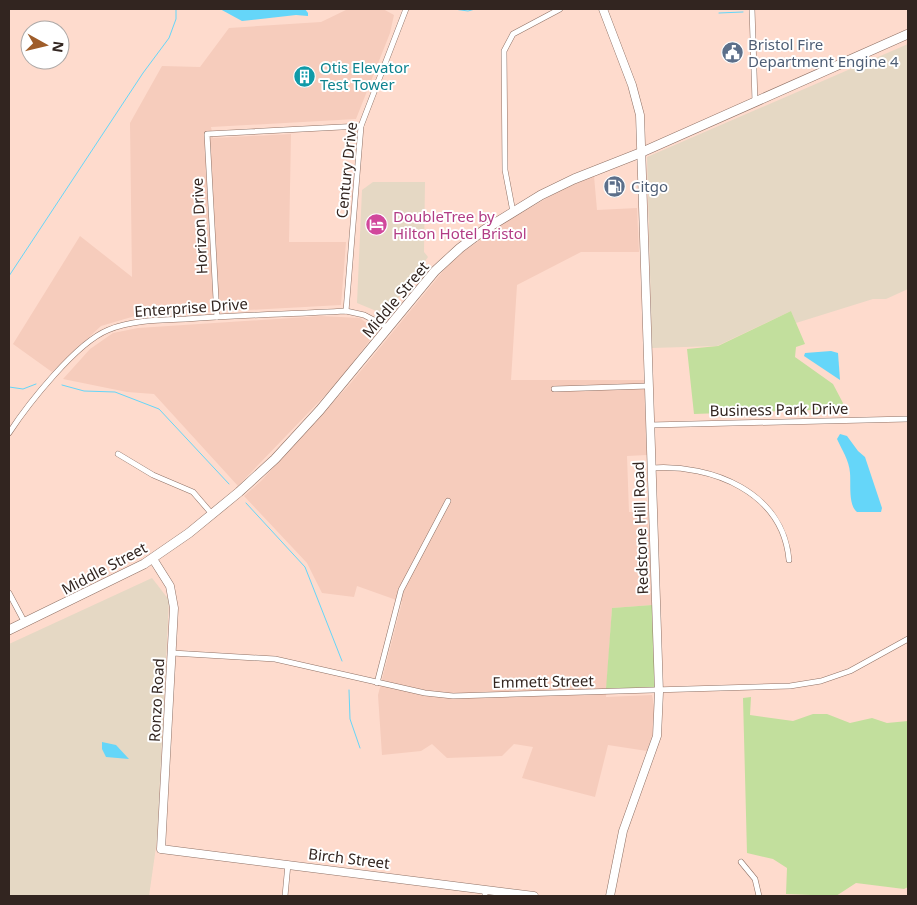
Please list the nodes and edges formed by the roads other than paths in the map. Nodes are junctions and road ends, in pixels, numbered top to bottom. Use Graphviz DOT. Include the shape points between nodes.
graph roads {
  1 [pos="406,9"];
  2 [pos="560,9"];
  3 [pos="603,9"];
  4 [pos="752,9"];
  5 [pos="908,34"];
  6 [pos="755,102"];
  7 [pos="361,126"];
  8 [pos="640,152"];
  9 [pos="513,212"];
  10 [pos="346,311"];
  11 [pos="217,317"];
  12 [pos="387,328"];
  13 [pos="649,386"];
  14 [pos="554,389"];
  15 [pos="908,419"];
  16 [pos="650,425"];
  17 [pos="9,433"];
  18 [pos="118,454"];
  19 [pos="652,468"];
  20 [pos="448,501"];
  21 [pos="212,514"];
  22 [pos="153,558"];
  23 [pos="789,560"];
  24 [pos="9,593"];
  25 [pos="25,623"];
  26 [pos="9,630"];
  27 [pos="908,639"];
  28 [pos="172,652"];
  29 [pos="377,683"];
  30 [pos="659,692"];
  31 [pos="161,849"];
  32 [pos="741,862"];
  33 [pos="288,864"];
  34 [pos="485,892"];
  35 [pos="285,896"];
  36 [pos="534,896"];
  37 [pos="610,896"];
  38 [pos="759,896"];
  1 -- 7 [label="street, Century Drive"];
  2 -- 9 [label="street" via="513,34 504,51 505,170"];
  3 -- 8 [label="main road, Redstone Hill Road" via="638,105"];
  4 -- 6 [label="street"];
  5 -- 6 [label="main road, Middle Street"];
  6 -- 8 [label="main road, Middle Street"];
  7 -- 10 [label="street, Century Drive"];
  7 -- 11 [label="street, Horizon Drive" via="207,134"];
  8 -- 9 [label="main road, Middle Street" via="568,182"];
  8 -- 13 [label="main road, Redstone Hill Road"];
  9 -- 12 [label="main road, Middle Street" via="448,258"];
  10 -- 11 [label="street, Enterprise Drive"];
  10 -- 12 [label="street, Enterprise Drive" via="364,315"];
  11 -- 17 [label="street, Enterprise Drive" via="144,321 106,330 71,358"];
  12 -- 21 [label="main road, Middle Street" via="282,451"];
  13 -- 14 [label="street"];
  13 -- 16 [label="main road, Redstone Hill Road"];
  15 -- 16 [label="street, Business Park Drive"];
  16 -- 19 [label="main road, Redstone Hill Road"];
  18 -- 21 [label="street" via="192,492"];
  19 -- 23 [label="street" via="701,471 753,495 778,520 788,542"];
  19 -- 30 [label="main road, Redstone Hill Road"];
  20 -- 29 [label="street" via="401,590"];
  21 -- 22 [label="main road, Middle Street"];
  22 -- 25 [label="main road, Middle Street" via="124,576"];
  22 -- 28 [label="main road, Ronzo Road" via="172,593"];
  24 -- 25 [label="street"];
  25 -- 26 [label="main road, Middle Street"];
  27 -- 30 [label="street, Emmett Street" via="850,671 821,681 790,686"];
  28 -- 29 [label="street, Emmett Street" via="276,659"];
  28 -- 31 [label="main road, Ronzo Road"];
  29 -- 30 [label="street, Emmett Street" via="425,694 453,696"];
  30 -- 37 [label="main road, Redstone Hill Road" via="657,736 623,831"];
  31 -- 33 [label="main road, Birch Street"];
  32 -- 38 [label="street" via="755,879"];
  33 -- 34 [label="main road, Birch Street"];
  33 -- 35 [label="street"];
  34 -- 36 [label="main road, Birch Street"];
}
